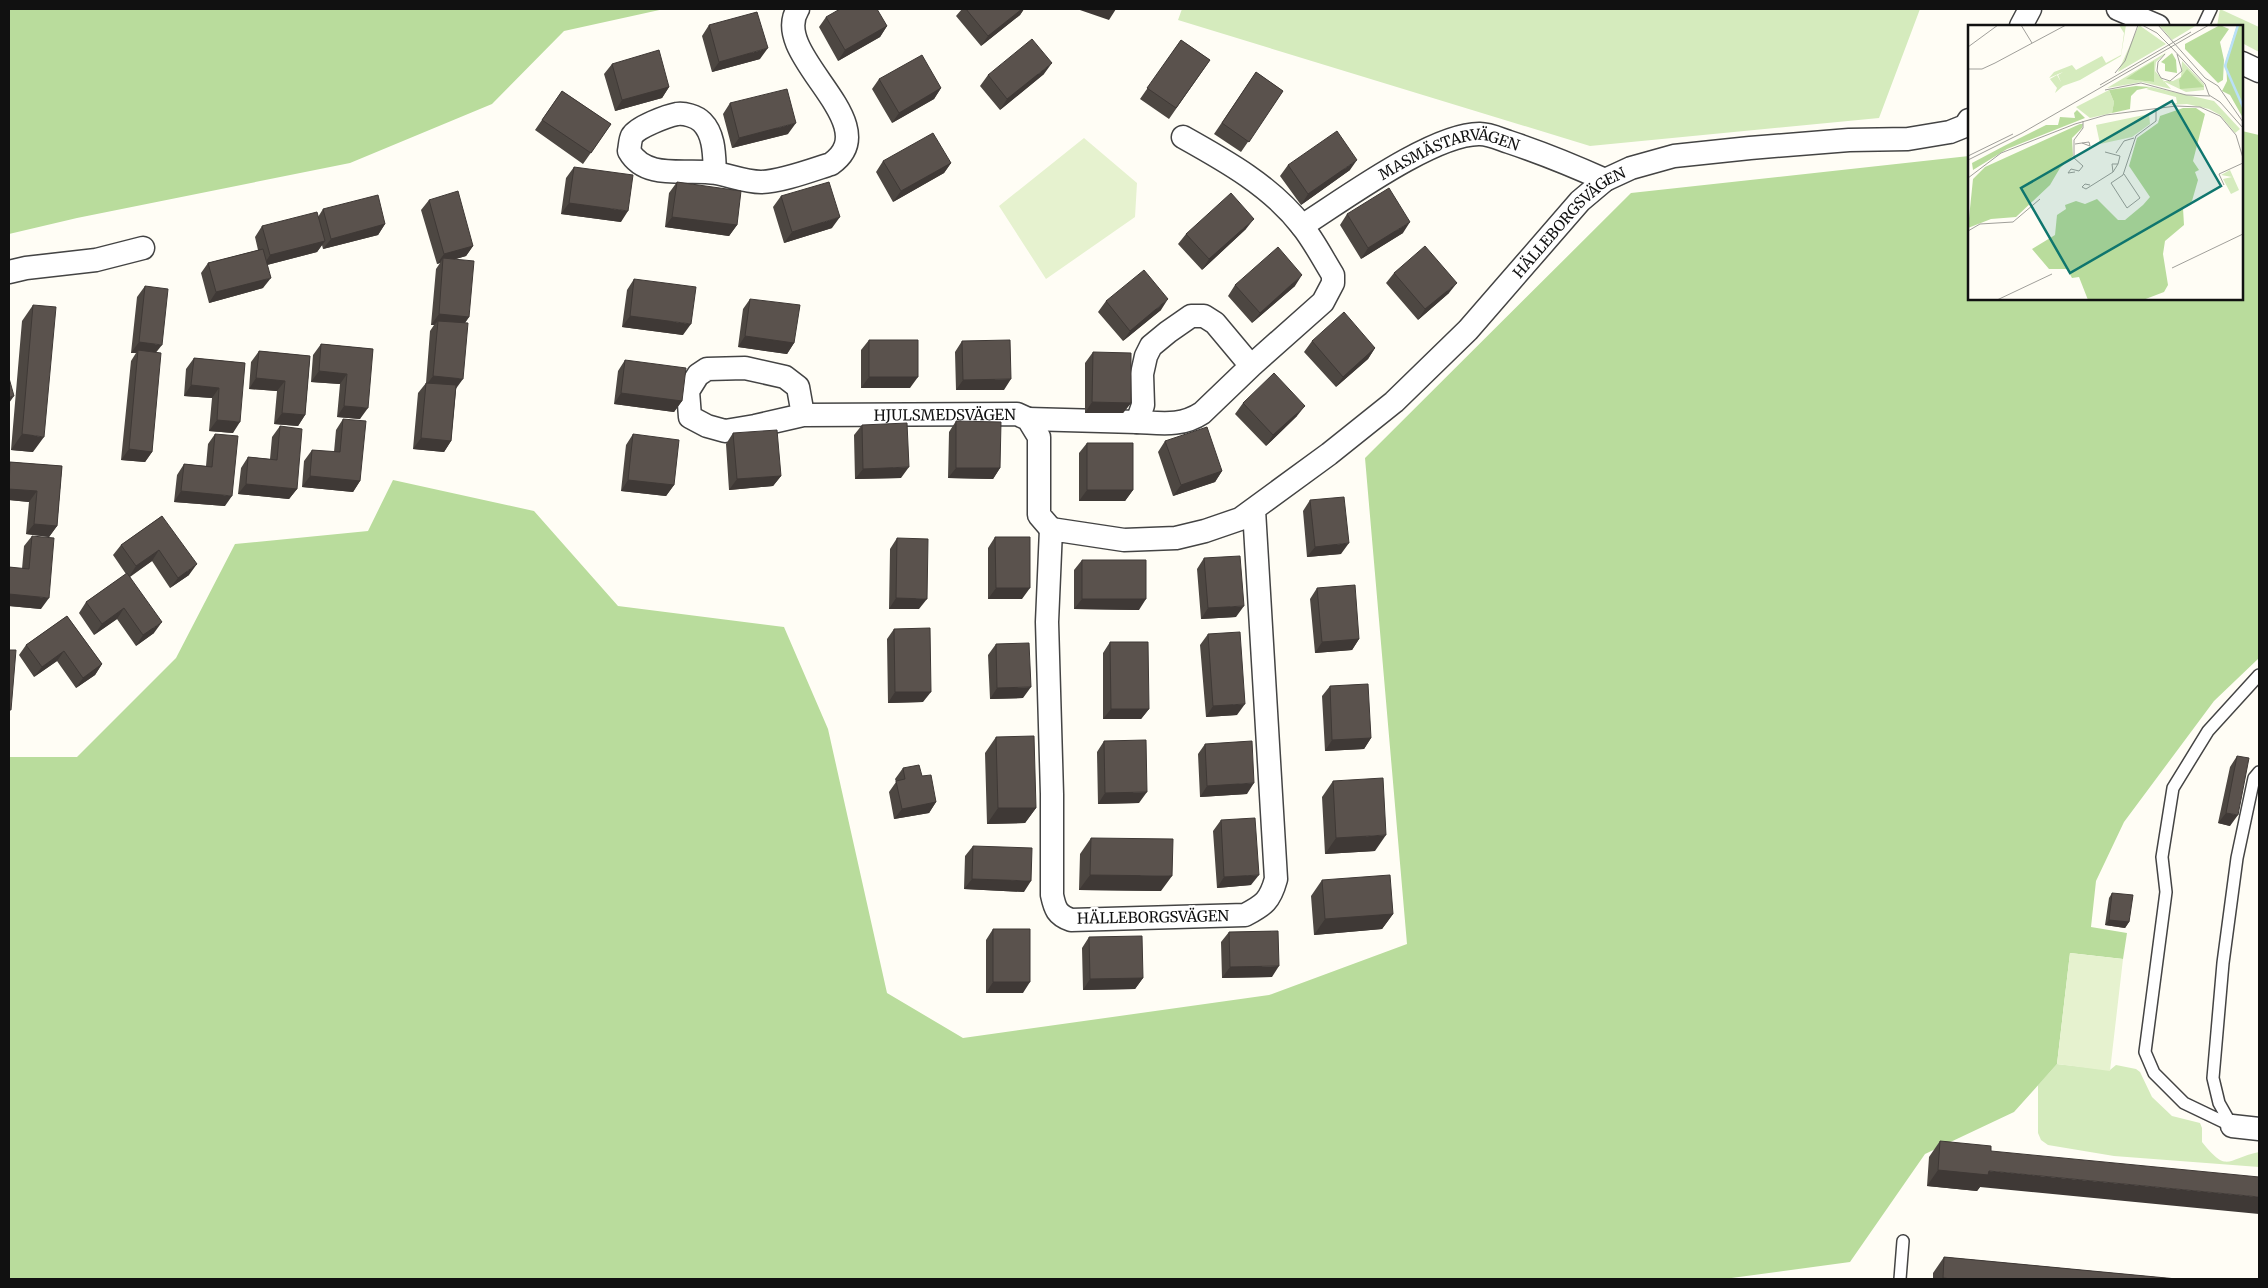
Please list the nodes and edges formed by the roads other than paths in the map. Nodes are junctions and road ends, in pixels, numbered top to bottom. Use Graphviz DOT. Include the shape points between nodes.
graph roads {
  1 [pos="798,9"];
  2 [pos="2030,9"];
  3 [pos="2118,9"];
  4 [pos="2211,9"];
  5 [pos="2022,25"];
  6 [pos="2156,25"];
  7 [pos="2203,25"];
  8 [pos="2243,63"];
  9 [pos="2259,71"];
  10 [pos="1968,122"];
  11 [pos="1182,137"];
  12 [pos="715,173"];
  13 [pos="1605,180"];
  14 [pos="1302,226"];
  15 [pos="143,248"];
  16 [pos="9,272"];
  17 [pos="1251,366"];
  18 [pos="803,415"];
  19 [pos="1028,418"];
  20 [pos="1137,422"];
  21 [pos="1254,510"];
  22 [pos="1051,529"];
  23 [pos="2259,675"];
  24 [pos="2259,772"];
  25 [pos="2232,1126"];
  26 [pos="2259,1129"];
  27 [pos="1904,1240"];
  28 [pos="1900,1279"];
  1 -- 12 [label="street" via="792,29 800,50 836,105 847,134 840,158 831,164 762,182"];
  2 -- 5 [label="street"];
  3 -- 6 [label="street"];
  4 -- 7 [label="lane"];
  8 -- 9 [label="street"];
  10 -- 13 [label="street, HÄLLEBORGSVÄGEN" via="1950,132 1908,139 1848,140 1674,156 1631,168"];
  11 -- 14 [label="street" via="1253,179"];
  13 -- 14 [label="street, MASMÄSTARVÄGEN" via="1520,146 1482,134 1468,135 1452,138 1409,158"];
  13 -- 21 [label="street, HÄLLEBORGSVÄGEN" via="1580,201 1468,330 1394,402"];
  14 -- 17 [label="street" via="1333,275 1333,283 1323,302"];
  15 -- 16 [label="street" via="96,260"];
  17 -- 20 [label="street" via="1194,419 1174,424"];
  17 -- 20 [label="street" via="1215,323 1204,316 1191,316 1151,346 1142,374 1144,405"];
  18 -- 18 [label="street, HJULSMEDSVÄGEN" via="798,387 785,377 745,368 707,369 698,375 688,391 690,417 725,431"];
  18 -- 19 [label="street, HJULSMEDSVÄGEN" via="1017,414"];
  19 -- 20 [label="street"];
  19 -- 22 [label="street, HJULSMEDSVÄGEN" via="1039,437 1039,515"];
  21 -- 22 [label="street, HÄLLEBORGSVÄGEN" via="1240,519 1176,538 1124,540"];
  21 -- 22 [label="street, HÄLLEBORGSVÄGEN" via="1276,879 1272,894 1262,906 1244,915 1071,920 1056,910 1052,895 1047,622"];
  23 -- 25 [label="lane" via="2208,731 2173,788 2162,857 2166,892 2145,1052 2154,1073 2184,1103"];
  24 -- 25 [label="lane" via="2254,778 2237,858 2223,963 2213,1078 2220,1103"];
  25 -- 26 [label="street"];
  27 -- 28 [label="lane"];
}
